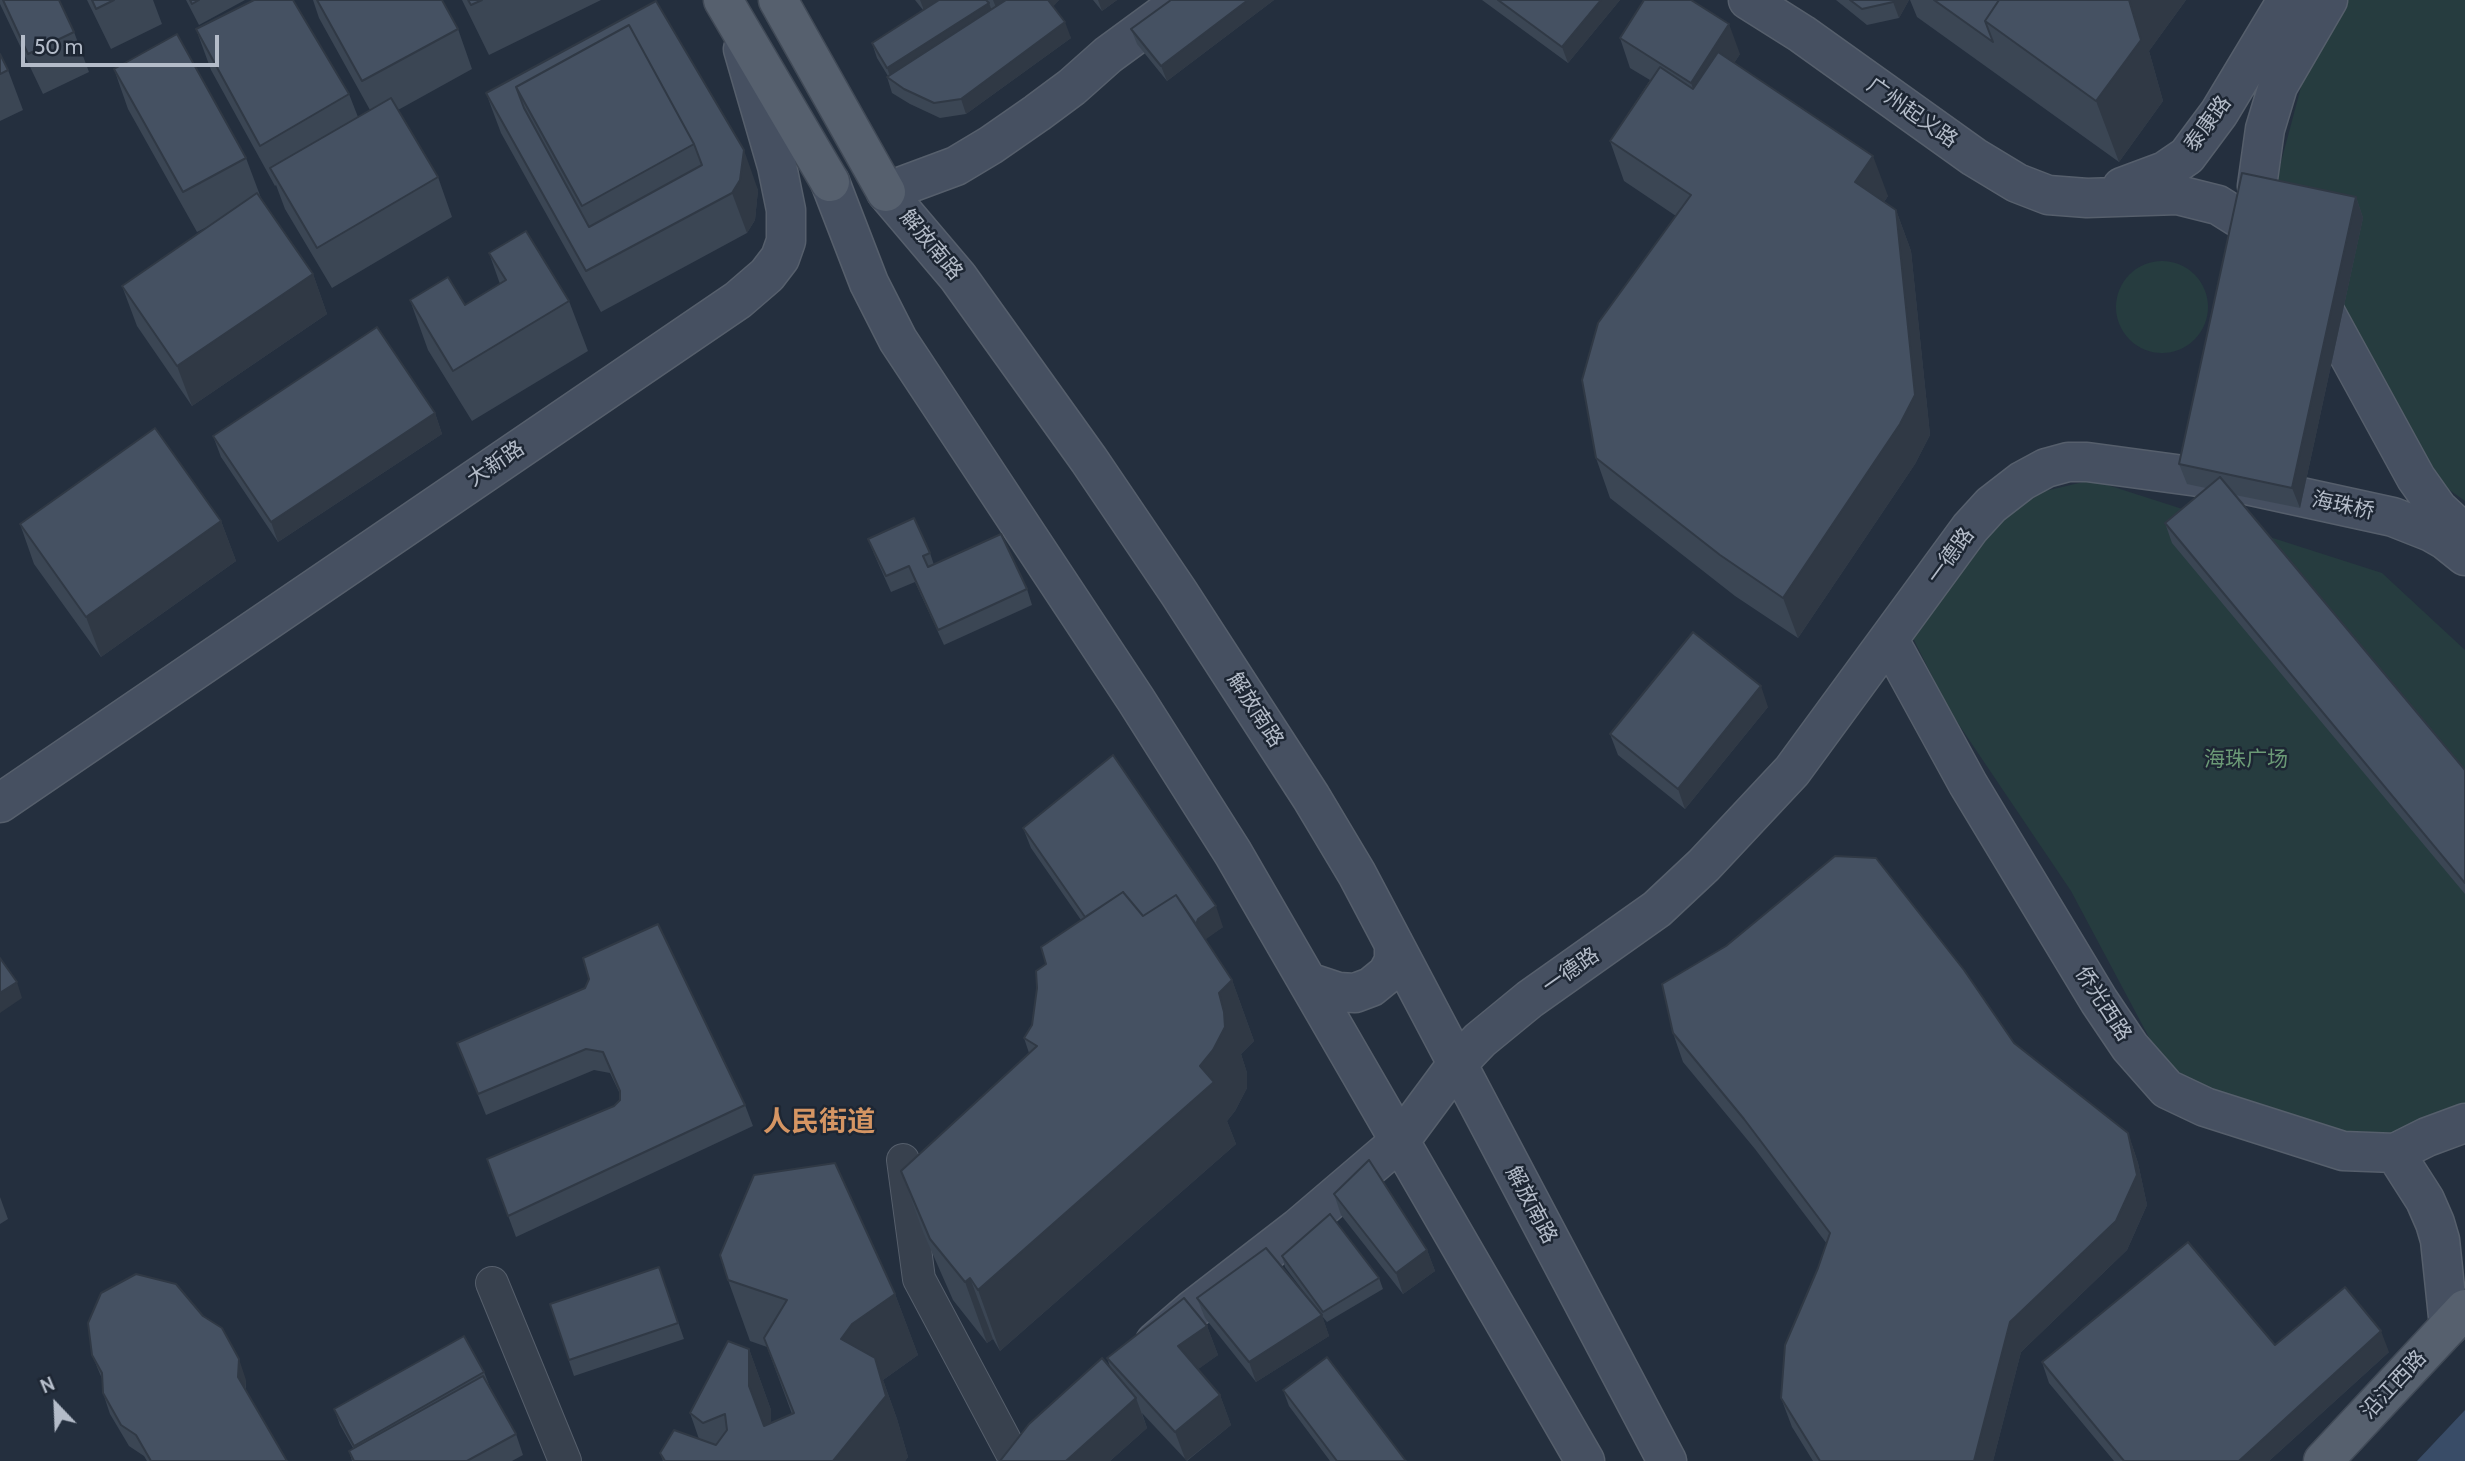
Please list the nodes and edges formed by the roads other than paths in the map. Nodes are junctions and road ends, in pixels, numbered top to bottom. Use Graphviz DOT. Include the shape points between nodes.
graph roads {
  1 [pos="778,0"];
  2 [pos="1183,0"];
  3 [pos="1748,0"];
  4 [pos="2287,0"];
  5 [pos="2328,0"];
  6 [pos="728,8"];
  7 [pos="886,191"];
  8 [pos="2087,198"];
  9 [pos="2272,237"];
  10 [pos="2087,462"];
  11 [pos="2465,534"];
  12 [pos="2465,556"];
  13 [pos="1889,640"];
  14 [pos="0,803"];
  15 [pos="1394,944"];
  16 [pos="1308,982"];
  17 [pos="1457,1064"];
  18 [pos="2465,1123"];
  19 [pos="1400,1141"];
  20 [pos="2395,1153"];
  21 [pos="903,1160"];
  22 [pos="492,1283"];
  23 [pos="2460,1326"];
  24 [pos="1127,1367"];
  25 [pos="1025,1454"];
  26 [pos="565,1461"];
  27 [pos="1585,1461"];
  28 [pos="1667,1461"];
  29 [pos="2323,1461"];
  30 [pos="2359,1461"];
  1 -- 7 [label="main road, 解放南路"];
  2 -- 7 [label="main road" via="991,145 956,166"];
  3 -- 8 [label="main road, 广州起义路" via="1974,158 2048,195"];
  4 -- 8 [label="main road, 泰康路" via="2188,156 2140,182"];
  5 -- 9 [label="main road" via="2278,86 2265,130 2257,186"];
  6 -- 14 [label="main road, 大新路" via="765,122 786,210 786,241 766,275 738,300"];
  6 -- 16 [label="main road" via="830,182 869,283 898,340 1143,711"];
  7 -- 15 [label="main road, 解放南路" via="958,277 1134,525 1311,797"];
  8 -- 9 [label="main road" via="2178,195 2218,205"];
  9 -- 11 [label="main road" via="2315,293 2416,478 2438,509"];
  10 -- 12 [label="main road, 海珠桥" via="2228,481 2393,517 2431,532"];
  10 -- 13 [label="main road, 一德路" via="2046,468 1991,505"];
  13 -- 17 [label="main road, 一德路" via="1792,771 1704,865 1657,909 1530,999"];
  13 -- 20 [label="main road, 侨光西路" via="1968,784 2099,1001 2130,1047 2167,1089 2205,1107 2343,1151"];
  15 -- 16 [label="main road" via="1394,961 1371,987 1356,993 1338,992"];
  15 -- 17 [label="main road, 解放南路"];
  16 -- 19 [label="main road"];
  17 -- 19 [label="main road, 一德路"];
  17 -- 28 [label="main road, 解放南路"];
  18 -- 20 [label="main road, 侨光西路"];
  19 -- 24 [label="main road, 一德路"];
  19 -- 27 [label="main road"];
  20 -- 23 [label="main road" via="2435,1223"];
  21 -- 25 [label="street" via="919,1279"];
  22 -- 26 [label="street"];
  23 -- 29 [label="main road, 沿江西路"];
  23 -- 30 [label="main road, 沿江西路"];
}
